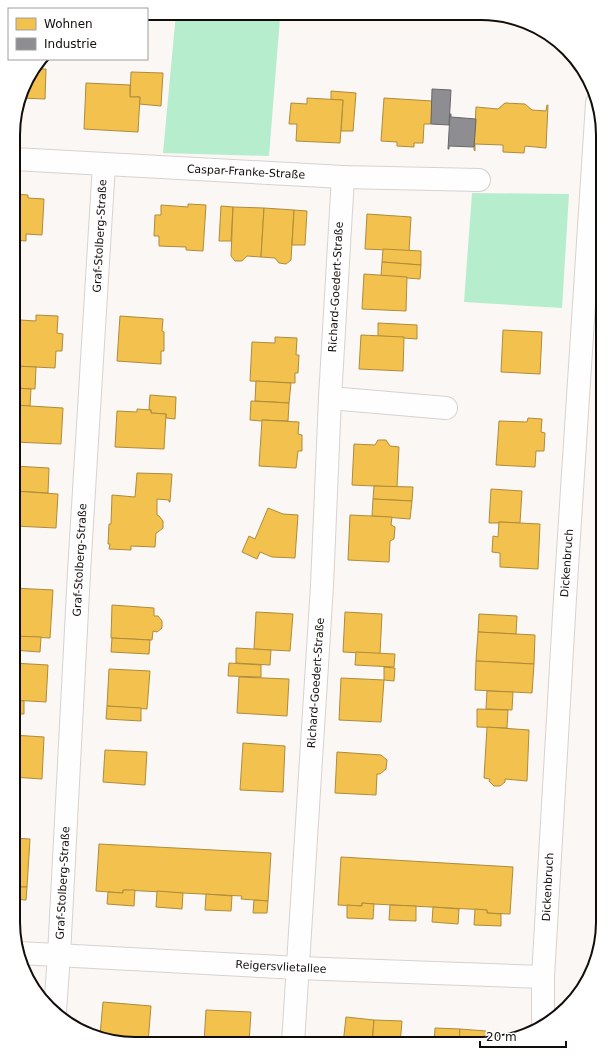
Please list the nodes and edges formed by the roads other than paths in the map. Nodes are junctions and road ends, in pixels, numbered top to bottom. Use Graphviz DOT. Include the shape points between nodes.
graph roads {
  1 [pos="595,127"];
  2 [pos="20,159"];
  3 [pos="104,164"];
  4 [pos="342,177"];
  5 [pos="479,180"];
  6 [pos="330,398"];
  7 [pos="446,408"];
  8 [pos="24,953"];
  9 [pos="59,955"];
  10 [pos="298,968"];
  11 [pos="543,977"];
  12 [pos="55,1004"];
  13 [pos="543,1019"];
  14 [pos="293,1037"];
  1 -- 11 [label="street, Dickenbruch"];
  2 -- 3 [label="street, Caspar-Franke-Straße"];
  3 -- 4 [label="street, Caspar-Franke-Straße"];
  3 -- 9 [label="street, Graf-Stolberg-Straße"];
  4 -- 5 [label="street, Caspar-Franke-Straße"];
  4 -- 6 [label="street, Richard-Goedert-Straße"];
  6 -- 7 [label="street"];
  6 -- 10 [label="street, Richard-Goedert-Straße" via="322,586"];
  8 -- 9 [label="street, Reigersvlietallee"];
  9 -- 10 [label="street, Reigersvlietallee"];
  9 -- 12 [label="street, Graf-Stolberg-Straße"];
  10 -- 11 [label="street, Reigersvlietallee"];
  10 -- 14 [label="street, Richard-Goedert-Straße"];
  11 -- 13 [label="street, Dickenbruch"];
}
